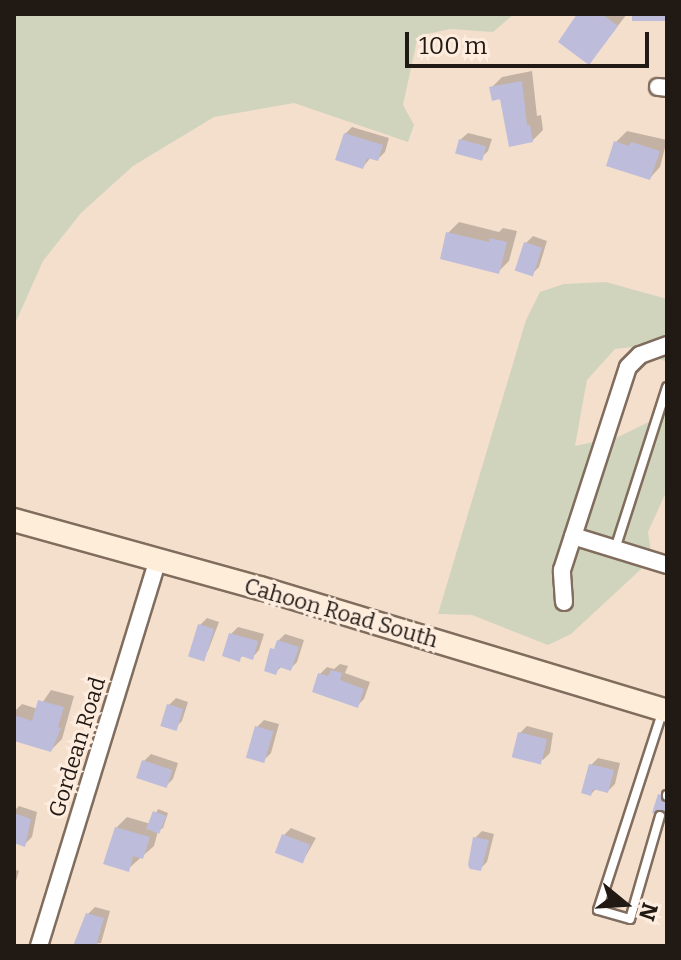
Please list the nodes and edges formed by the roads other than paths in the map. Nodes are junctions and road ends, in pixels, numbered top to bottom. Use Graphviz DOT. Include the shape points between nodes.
graph roads {
  1 [pos="667,345"];
  2 [pos="667,387"];
  3 [pos="14,520"];
  4 [pos="573,536"];
  5 [pos="615,549"];
  6 [pos="157,562"];
  7 [pos="667,565"];
  8 [pos="564,602"];
  9 [pos="665,710"];
  10 [pos="660,816"];
  11 [pos="39,946"];
  1 -- 4 [label="street" via="640,355 628,367"];
  2 -- 5 [label="lane"];
  3 -- 6 [label="main road, Cahoon Road South"];
  4 -- 5 [label="street"];
  4 -- 8 [label="street" via="562,570"];
  5 -- 7 [label="street"];
  6 -- 9 [label="main road, Cahoon Road South"];
  6 -- 11 [label="street, Gordean Road"];
  9 -- 10 [label="lane" via="598,910 630,919"];
}
